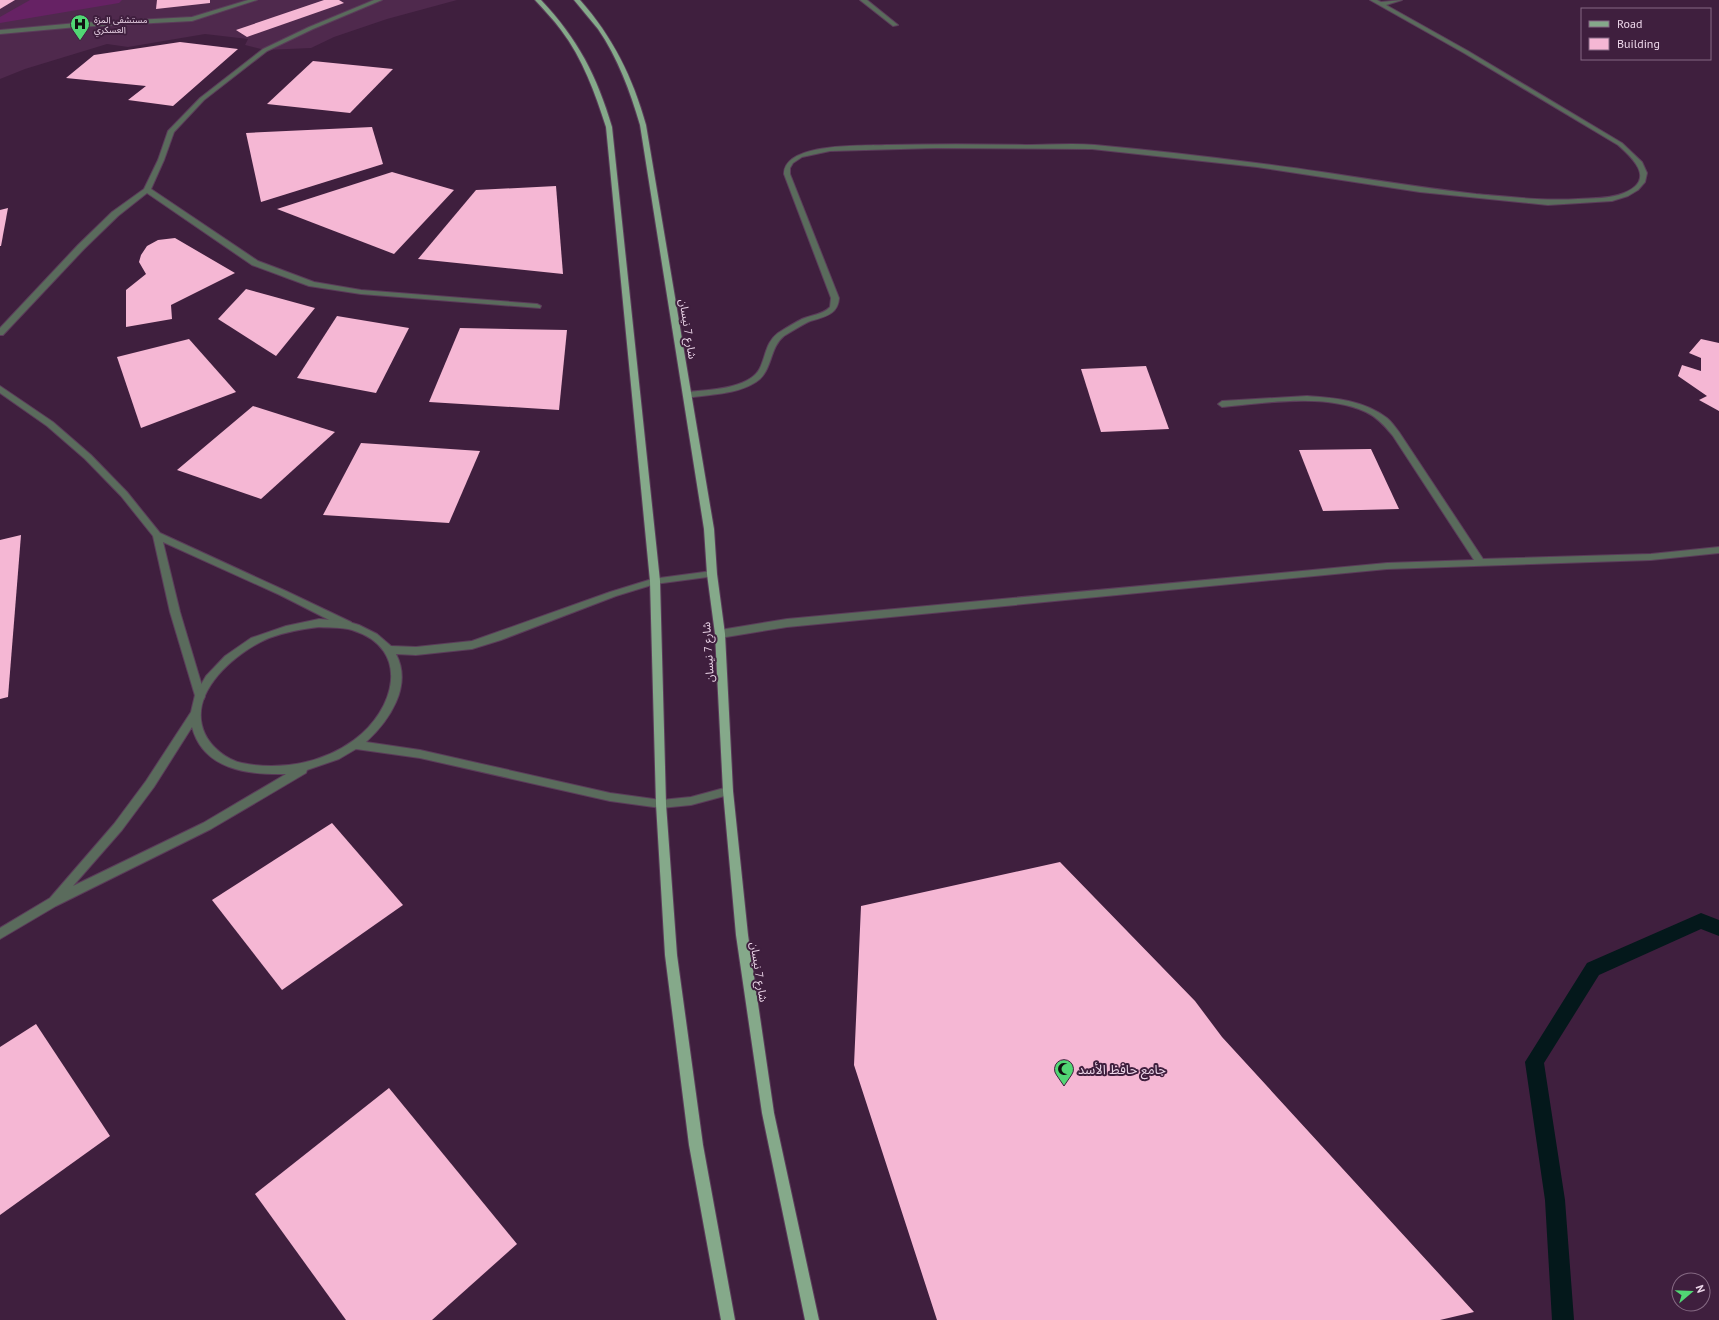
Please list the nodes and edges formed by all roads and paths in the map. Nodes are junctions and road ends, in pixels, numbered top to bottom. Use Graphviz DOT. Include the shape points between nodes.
graph roads {
  1 [pos="254,0"];
  2 [pos="379,0"];
  3 [pos="538,0"];
  4 [pos="577,0"];
  5 [pos="863,0"];
  6 [pos="1373,0"];
  7 [pos="1399,0"];
  8 [pos="1381,4"];
  9 [pos="895,25"];
  10 [pos="0,32"];
  11 [pos="147,190"];
  12 [pos="537,306"];
  13 [pos="0,333"];
  14 [pos="0,389"];
  15 [pos="687,395"];
  16 [pos="1222,404"];
  17 [pos="157,535"];
  18 [pos="1719,550"];
  19 [pos="1480,562"];
  20 [pos="712,574"];
  21 [pos="655,581"];
  22 [pos="348,625"];
  23 [pos="720,634"];
  24 [pos="389,650"];
  25 [pos="200,696"];
  26 [pos="196,713"];
  27 [pos="356,745"];
  28 [pos="308,767"];
  29 [pos="728,791"];
  30 [pos="661,804"];
  31 [pos="52,902"];
  32 [pos="0,934"];
  33 [pos="728,1320"];
  34 [pos="812,1320"];
  1 -- 10 [label="street" via="192,19"];
  2 -- 11 [label="street" via="264,50 202,99 171,131"];
  3 -- 21 [label="main road" via="557,19 589,69 601,97 609,127"];
  4 -- 15 [label="main road, شارع 7 نيسان" via="608,38 635,94 643,125"];
  5 -- 9 [label="street"];
  6 -- 8 [label="street"];
  7 -- 8 [label="street"];
  8 -- 15 [label="street" via="1527,87 1620,144 1640,163 1644,173 1642,182 1626,195 1612,200 1548,204 1427,191 1257,165 1092,147 936,146 819,151 800,156 791,162 786,174 836,303 824,315 797,325 779,337 774,342 764,369 754,380 740,386"];
  11 -- 12 [label="street" via="255,263 312,284 361,292"];
  11 -- 13 [label="street" via="115,214 87,241"];
  14 -- 17 [label="street" via="50,424 88,457 124,494"];
  15 -- 20 [label="main road, شارع 7 نيسان" via="709,530"];
  16 -- 19 [label="street" via="1317,399 1341,401 1364,408 1384,420 1396,434"];
  17 -- 22 [label="street"];
  17 -- 25 [label="street" via="175,612"];
  18 -- 19 [label="street" via="1651,557"];
  19 -- 23 [label="street" via="1379,567 787,623"];
  20 -- 21 [label="street"];
  20 -- 23 [label="main road, شارع 7 نيسان"];
  21 -- 24 [label="street" via="472,645 423,651"];
  21 -- 30 [label="main road"];
  22 -- 24 [label="street" via="372,634"];
  22 -- 25 [label="street" via="319,623 290,627 260,638 234,653 214,673"];
  23 -- 29 [label="main road, شارع 7 نيسان"];
  24 -- 27 [label="street" via="398,672 395,697 381,722"];
  25 -- 26 [label="street"];
  26 -- 28 [label="street" via="199,732 209,750 227,763 251,770 280,772"];
  26 -- 31 [label="street" via="150,784 118,827"];
  27 -- 28 [label="street" via="333,758"];
  27 -- 30 [label="street" via="420,754 610,797"];
  28 -- 31 [label="street" via="207,826"];
  29 -- 30 [label="street" via="691,801"];
  29 -- 34 [label="main road, شارع 7 نيسان" via="742,935 768,1113"];
  30 -- 33 [label="main road" via="671,955 696,1145"];
  31 -- 32 [label="street"];
}
